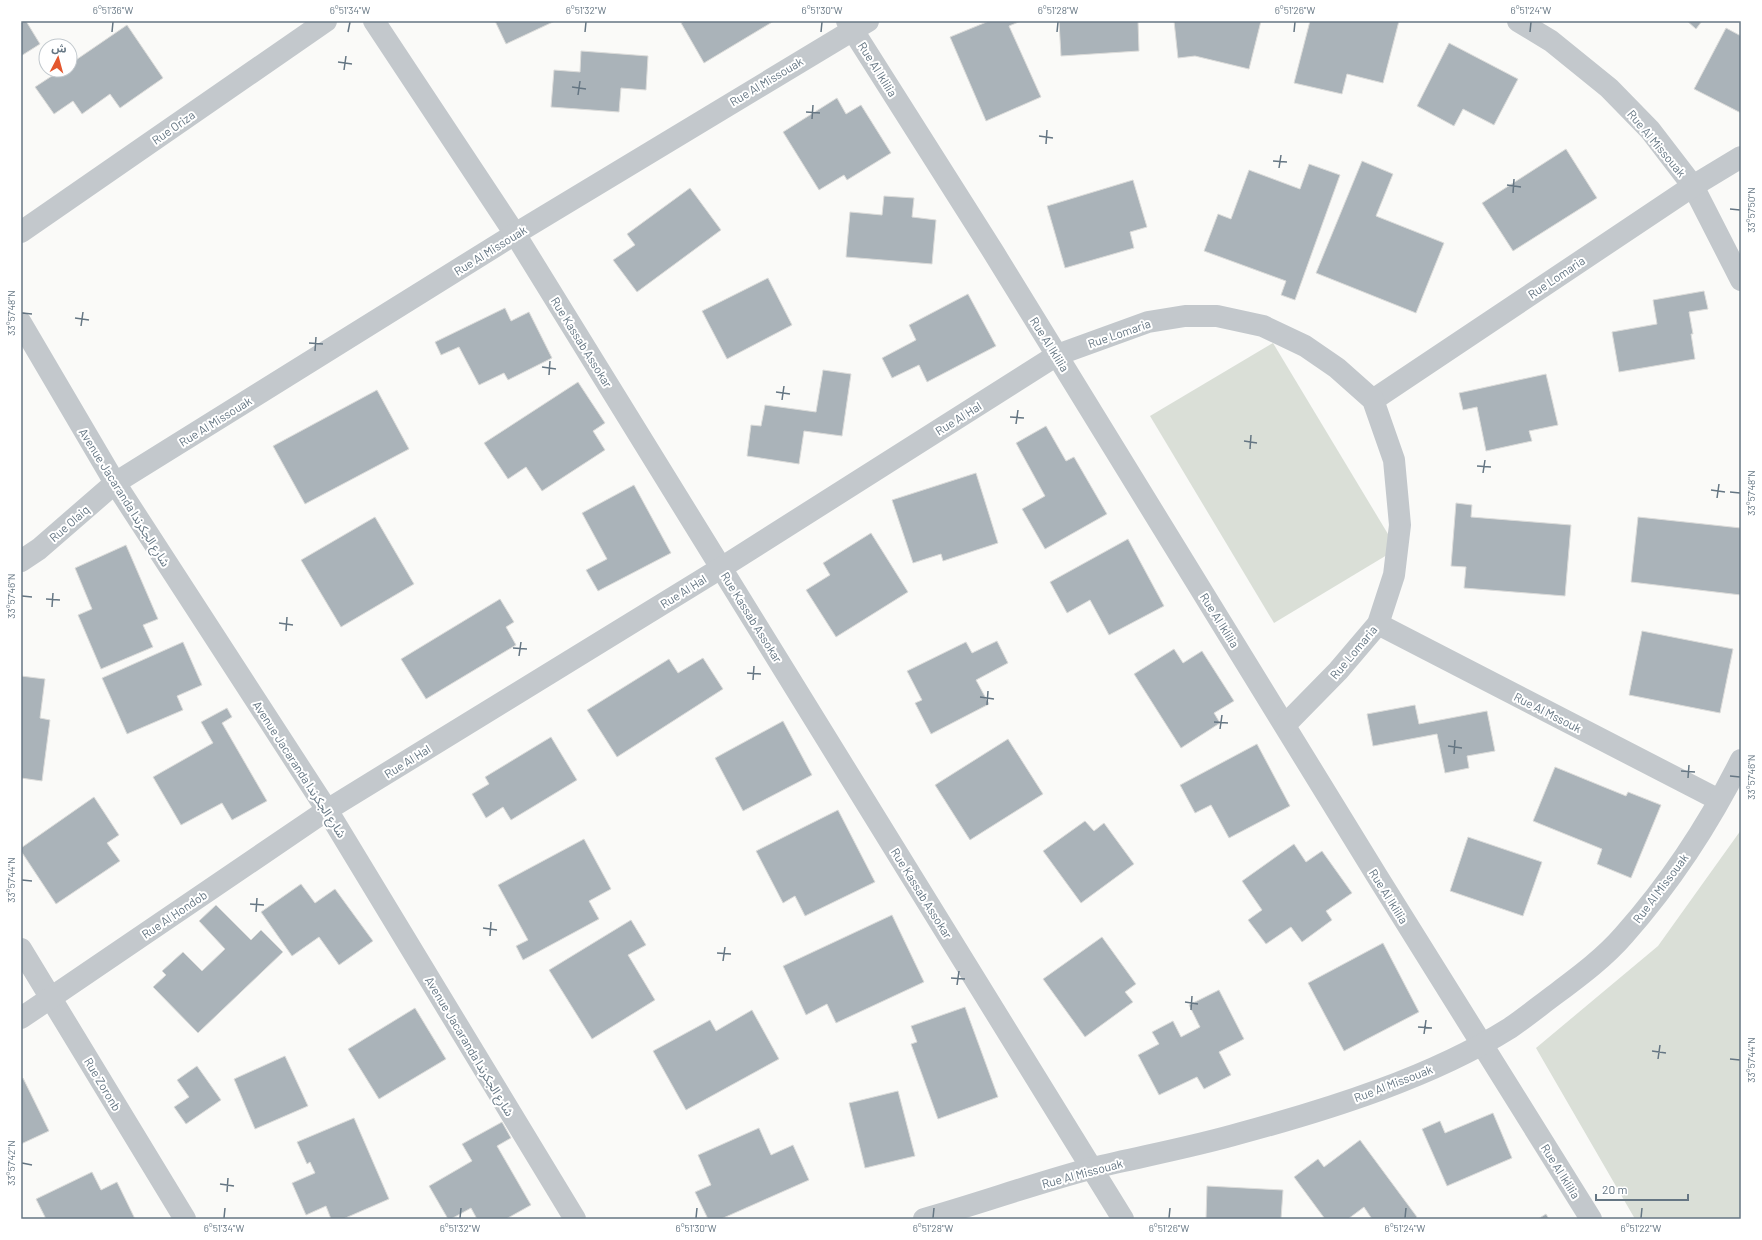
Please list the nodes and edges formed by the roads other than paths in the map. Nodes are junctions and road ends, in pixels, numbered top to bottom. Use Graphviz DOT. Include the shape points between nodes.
graph roads {
  1 [pos="326,21"];
  2 [pos="374,21"];
  3 [pos="1518,21"];
  4 [pos="856,24"];
  5 [pos="1741,157"];
  6 [pos="1693,186"];
  7 [pos="21,232"];
  8 [pos="515,234"];
  9 [pos="1741,280"];
  10 [pos="21,323"];
  11 [pos="1057,355"];
  12 [pos="1373,400"];
  13 [pos="114,484"];
  14 [pos="21,561"];
  15 [pos="722,568"];
  16 [pos="1378,624"];
  17 [pos="1285,725"];
  18 [pos="1741,760"];
  19 [pos="1719,800"];
  20 [pos="327,810"];
  21 [pos="21,949"];
  22 [pos="51,997"];
  23 [pos="21,1018"];
  24 [pos="1482,1044"];
  25 [pos="1092,1169"];
  26 [pos="185,1219"];
  27 [pos="575,1219"];
  28 [pos="924,1219"];
  29 [pos="1123,1219"];
  30 [pos="1591,1219"];
  1 -- 7 [label="street, Rue Oriza"];
  2 -- 8 [label="street, Rue Kassab Assokar"];
  3 -- 6 [label="street, Rue Al Missouak" via="1551,41 1609,88 1650,130"];
  4 -- 8 [label="street, Rue Al Missouak"];
  4 -- 11 [label="street, Rue Al Iklilia"];
  5 -- 6 [label="street, Rue Lomaria"];
  6 -- 9 [label="street, Rue Al Missouak"];
  6 -- 12 [label="street, Rue Lomaria"];
  8 -- 13 [label="street, Rue Al Missouak"];
  8 -- 15 [label="street, Rue Kassab Assokar"];
  10 -- 13 [label="street, Avenue Jacaranda شارع الجكرندا"];
  11 -- 12 [label="street, Rue Lomaria" via="1148,322 1185,316 1217,316 1263,326 1305,346 1337,368"];
  11 -- 15 [label="street, Rue Al Hal"];
  11 -- 17 [label="street, Rue Al Iklilia"];
  12 -- 16 [label="street, Rue Lomaria" via="1394,460 1400,525 1394,575"];
  13 -- 14 [label="street, Rue Olaiq" via="39,549"];
  13 -- 20 [label="street, Avenue Jacaranda شارع الجكرندا"];
  15 -- 20 [label="street, Rue Al Hal"];
  15 -- 25 [label="street, Rue Kassab Assokar"];
  16 -- 17 [label="street, Rue Lomaria" via="1338,671"];
  16 -- 19 [label="street, Rue Al Mssouk"];
  17 -- 24 [label="street, Rue Al Iklilia"];
  18 -- 19 [label="street, Rue Al Missouak"];
  19 -- 24 [label="street, Rue Al Missouak" via="1688,850 1623,936 1584,972 1512,1027"];
  20 -- 22 [label="street, Rue Al Hondob"];
  20 -- 27 [label="street, Avenue Jacaranda شارع الجكرندا"];
  21 -- 22 [label="street, Rue Zoronb"];
  22 -- 23 [label="street, Rue Al Hondob"];
  22 -- 26 [label="street, Rue Zoronb"];
  24 -- 25 [label="street, Rue Al Missouak" via="1418,1075 1306,1114 1214,1140"];
  24 -- 30 [label="street, Rue Al Iklilia"];
  25 -- 28 [label="street, Rue Al Missouak"];
  25 -- 29 [label="street, Rue Kassab Assokar"];
}
